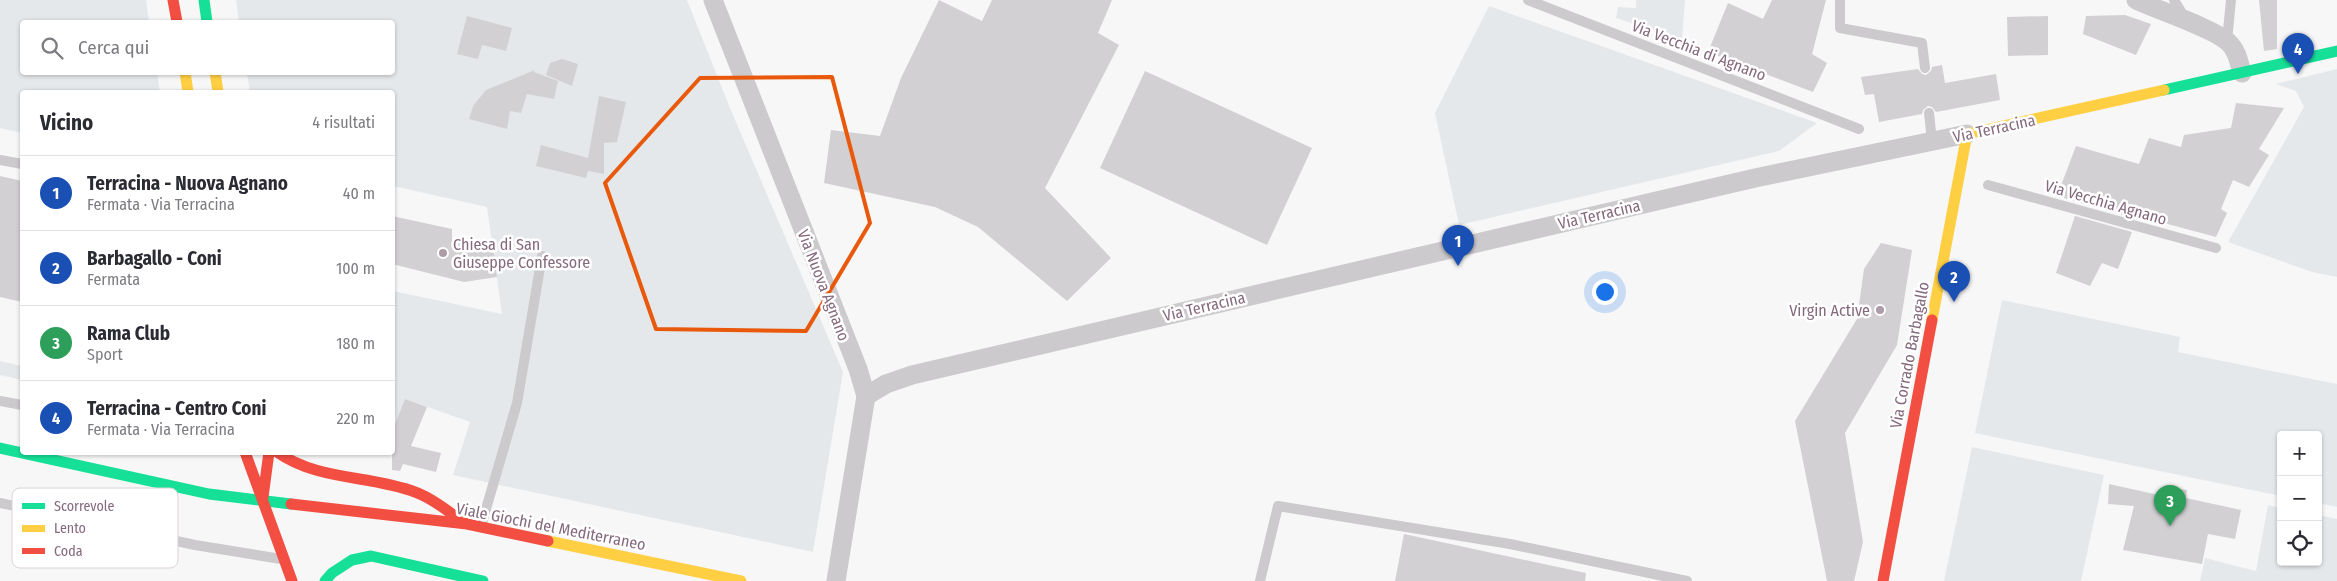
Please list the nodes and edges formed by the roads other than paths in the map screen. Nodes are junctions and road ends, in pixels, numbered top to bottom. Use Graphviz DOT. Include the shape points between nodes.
graph roads {
  1 [pos="174,0"];
  2 [pos="204,0"];
  3 [pos="713,0"];
  4 [pos="1528,0"];
  5 [pos="1840,0"];
  6 [pos="2136,0"];
  7 [pos="2174,0"];
  8 [pos="2230,0"];
  9 [pos="177,20"];
  10 [pos="207,20"];
  11 [pos="2188,22"];
  12 [pos="2227,41"];
  13 [pos="2337,51"];
  14 [pos="1924,68"];
  15 [pos="2242,74"];
  16 [pos="185,75"];
  17 [pos="215,75"];
  18 [pos="188,90"];
  19 [pos="218,90"];
  20 [pos="1929,113"];
  21 [pos="1860,129"];
  22 [pos="1967,134"];
  23 [pos="1932,142"];
  24 [pos="0,160"];
  25 [pos="20,164"];
  26 [pos="1988,185"];
  27 [pos="2216,248"];
  28 [pos="542,256"];
  29 [pos="866,396"];
  30 [pos="0,401"];
  31 [pos="20,404"];
  32 [pos="0,448"];
  33 [pos="20,452"];
  34 [pos="31,455"];
  35 [pos="245,455"];
  36 [pos="269,455"];
  37 [pos="280,455"];
  38 [pos="263,502"];
  39 [pos="467,524"];
  40 [pos="481,527"];
  41 [pos="178,542"];
  42 [pos="284,559"];
  43 [pos="292,581"];
  44 [pos="325,581"];
  45 [pos="483,581"];
  46 [pos="742,581"];
  47 [pos="836,581"];
  48 [pos="1260,581"];
  49 [pos="1687,581"];
  50 [pos="1883,581"];
  1 -- 9 [label="main road"];
  2 -- 10 [label="main road"];
  3 -- 29 [label="street, Via Nuova Agnano"];
  4 -- 21 [label="lane, Via Vecchia di Agnano"];
  5 -- 14 [label="lane" via="1840,28 1922,43"];
  6 -- 11 [label="street"];
  7 -- 11 [label="lane"];
  8 -- 12 [label="lane"];
  11 -- 12 [label="street"];
  12 -- 15 [label="street" via="2235,51"];
  13 -- 15 [label="main road, Via Terracina"];
  15 -- 22 [label="main road, Via Terracina"];
  16 -- 18 [label="main road"];
  17 -- 19 [label="main road"];
  20 -- 23 [label="lane"];
  22 -- 23 [label="street, Via Terracina"];
  22 -- 50 [label="main road, Via Corrado Barbagallo"];
  23 -- 29 [label="street, Via Terracina" via="1755,178 912,374"];
  24 -- 25 [label="lane"];
  26 -- 27 [label="lane, Via Vecchia Agnano"];
  28 -- 40 [label="lane" via="517,403"];
  29 -- 47 [label="street, Via Nuova Agnano"];
  30 -- 31 [label="lane"];
  32 -- 33 [label="main road, Viale Giochi del Mediterraneo"];
  34 -- 38 [label="main road, Viale Giochi del Mediterraneo" via="209,494"];
  35 -- 38 [label="main road"];
  36 -- 38 [label="main road"];
  37 -- 39 [label="main road" via="312,470 416,491"];
  38 -- 39 [label="main road, Viale Giochi del Mediterraneo"];
  38 -- 42 [label="main road"];
  39 -- 40 [label="main road, Viale Giochi del Mediterraneo"];
  40 -- 46 [label="main road, Viale Giochi del Mediterraneo"];
  41 -- 42 [label="lane"];
  42 -- 43 [label="main road"];
  44 -- 45 [label="main road" via="352,560 371,556"];
  48 -- 49 [label="lane" via="1278,506 1510,544"];
}
